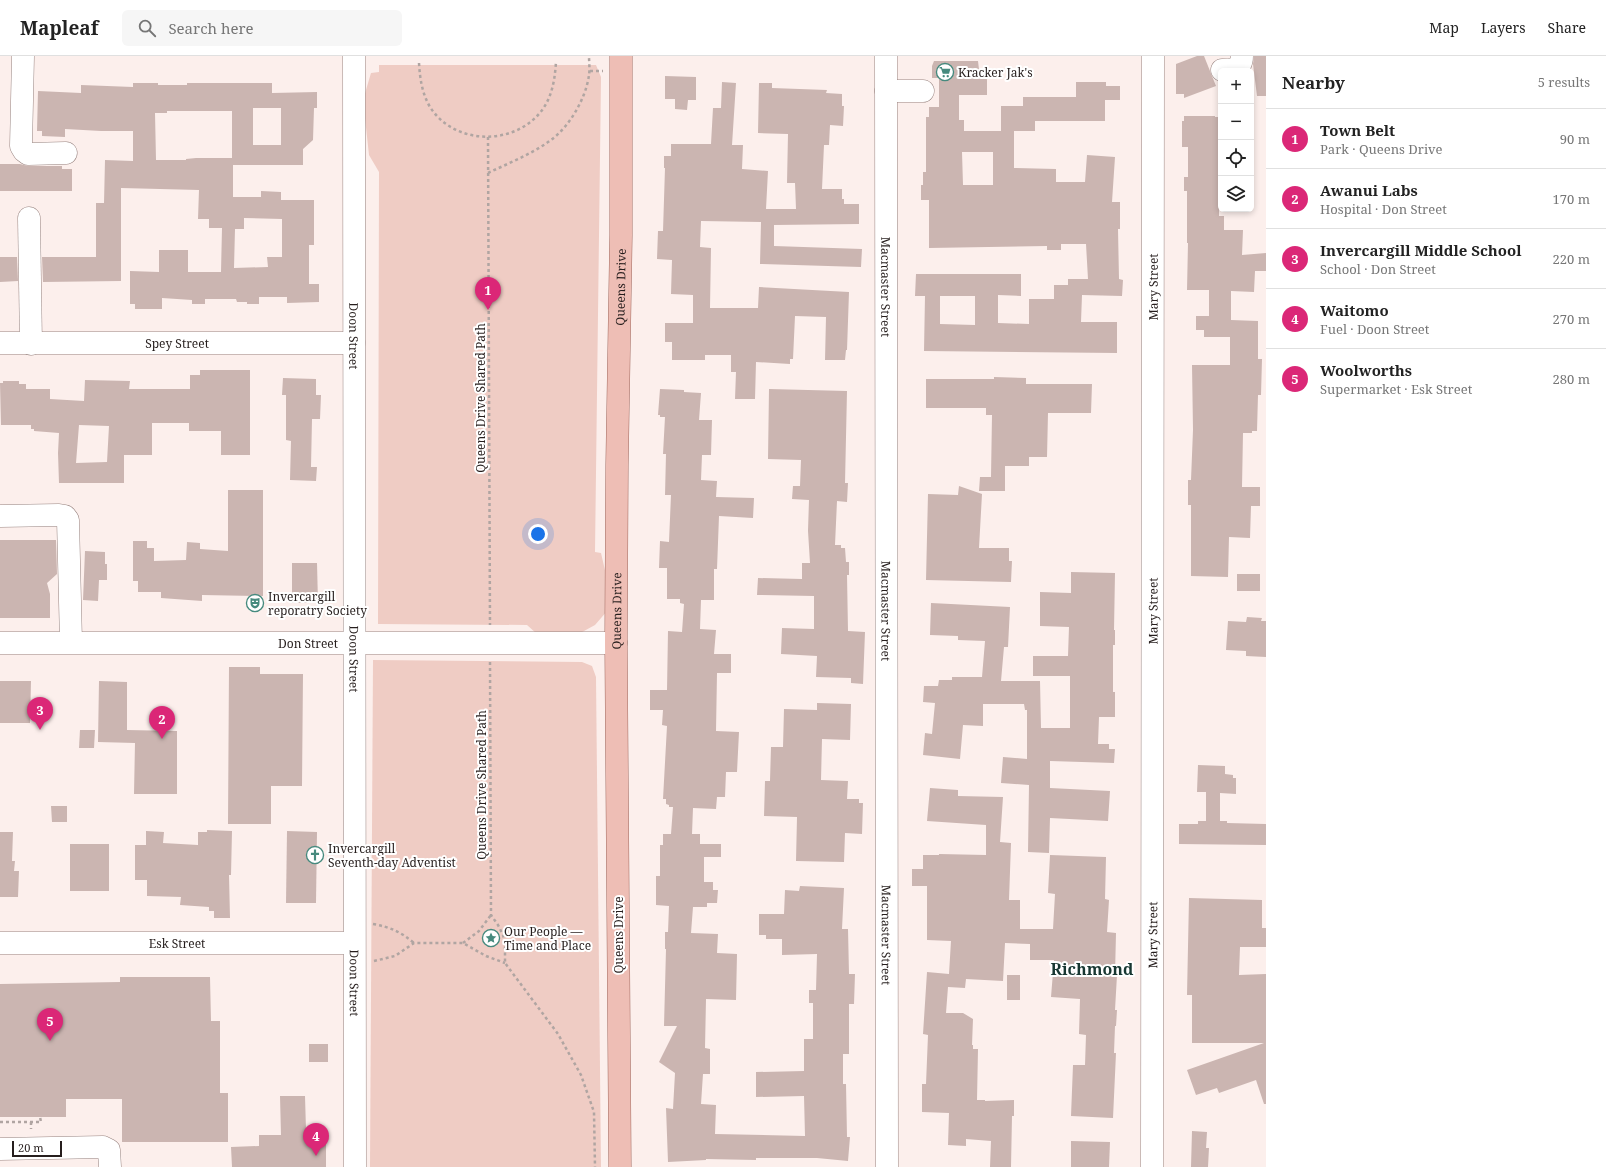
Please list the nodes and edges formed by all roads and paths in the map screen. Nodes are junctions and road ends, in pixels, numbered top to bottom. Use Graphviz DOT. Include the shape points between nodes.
graph roads {
  1 [pos="23,56"];
  2 [pos="354,56"];
  3 [pos="589,56"];
  4 [pos="621,56"];
  5 [pos="886,56"];
  6 [pos="1153,56"];
  7 [pos="1242,56"];
  8 [pos="556,62"];
  9 [pos="419,63"];
  10 [pos="1238,68"];
  11 [pos="589,71"];
  12 [pos="600,71"];
  13 [pos="886,91"];
  14 [pos="923,91"];
  15 [pos="488,137"];
  16 [pos="66,153"];
  17 [pos="488,173"];
  18 [pos="29,218"];
  19 [pos="354,343"];
  20 [pos="0,344"];
  21 [pos="31,344"];
  22 [pos="0,516"];
  23 [pos="490,630"];
  24 [pos="71,642"];
  25 [pos="0,643"];
  26 [pos="354,643"];
  27 [pos="616,643"];
  28 [pos="490,656"];
  29 [pos="491,915"];
  30 [pos="372,924"];
  31 [pos="0,943"];
  32 [pos="354,943"];
  33 [pos="414,943"];
  34 [pos="464,943"];
  35 [pos="372,961"];
  36 [pos="505,963"];
  37 [pos="40,1117"];
  38 [pos="0,1122"];
  39 [pos="0,1149"];
  40 [pos="110,1167"];
  41 [pos="354,1167"];
  42 [pos="595,1167"];
  43 [pos="620,1167"];
  44 [pos="887,1167"];
  45 [pos="1152,1167"];
  1 -- 16 [label="street" via="21,146 28,154"];
  2 -- 19 [label="street, Doon Street"];
  3 -- 11 [label="path"];
  4 -- 27 [label="main road, Queens Drive"];
  5 -- 13 [label="street, Macmaster Street"];
  6 -- 45 [label="street, Mary Street"];
  7 -- 10 [label="street"];
  8 -- 15 [label="path" via="551,92 538,114 528,124 513,132"];
  9 -- 15 [label="path" via="422,88 438,117 466,134"];
  11 -- 12 [label="path"];
  11 -- 17 [label="path" via="579,103 567,124 557,135 543,146"];
  13 -- 14 [label="street"];
  13 -- 44 [label="street, Macmaster Street"];
  15 -- 17 [label="path, Queens Drive Shared Path"];
  17 -- 23 [label="path, Queens Drive Shared Path"];
  18 -- 21 [label="street"];
  19 -- 21 [label="street, Spey Street"];
  19 -- 26 [label="street, Doon Street"];
  20 -- 21 [label="street, Spey Street"];
  22 -- 24 [label="street" via="59,515 65,516 68,520"];
  24 -- 25 [label="street, Don Street"];
  24 -- 26 [label="street, Don Street"];
  26 -- 27 [label="street, Don Street"];
  26 -- 32 [label="street, Doon Street"];
  27 -- 43 [label="main road, Queens Drive"];
  28 -- 29 [label="path, Queens Drive Shared Path"];
  29 -- 34 [label="path" via="479,931"];
  29 -- 36 [label="path" via="503,936"];
  30 -- 33 [label="path" via="396,929"];
  31 -- 32 [label="street, Esk Street"];
  32 -- 41 [label="street, Doon Street"];
  33 -- 34 [label="path"];
  33 -- 35 [label="path" via="395,956"];
  34 -- 36 [label="path" via="486,956"];
  36 -- 42 [label="path" via="558,1034 581,1075 594,1112"];
  37 -- 38 [label="path" via="40,1122"];
  39 -- 40 [label="street" via="103,1147 109,1150"];
}
